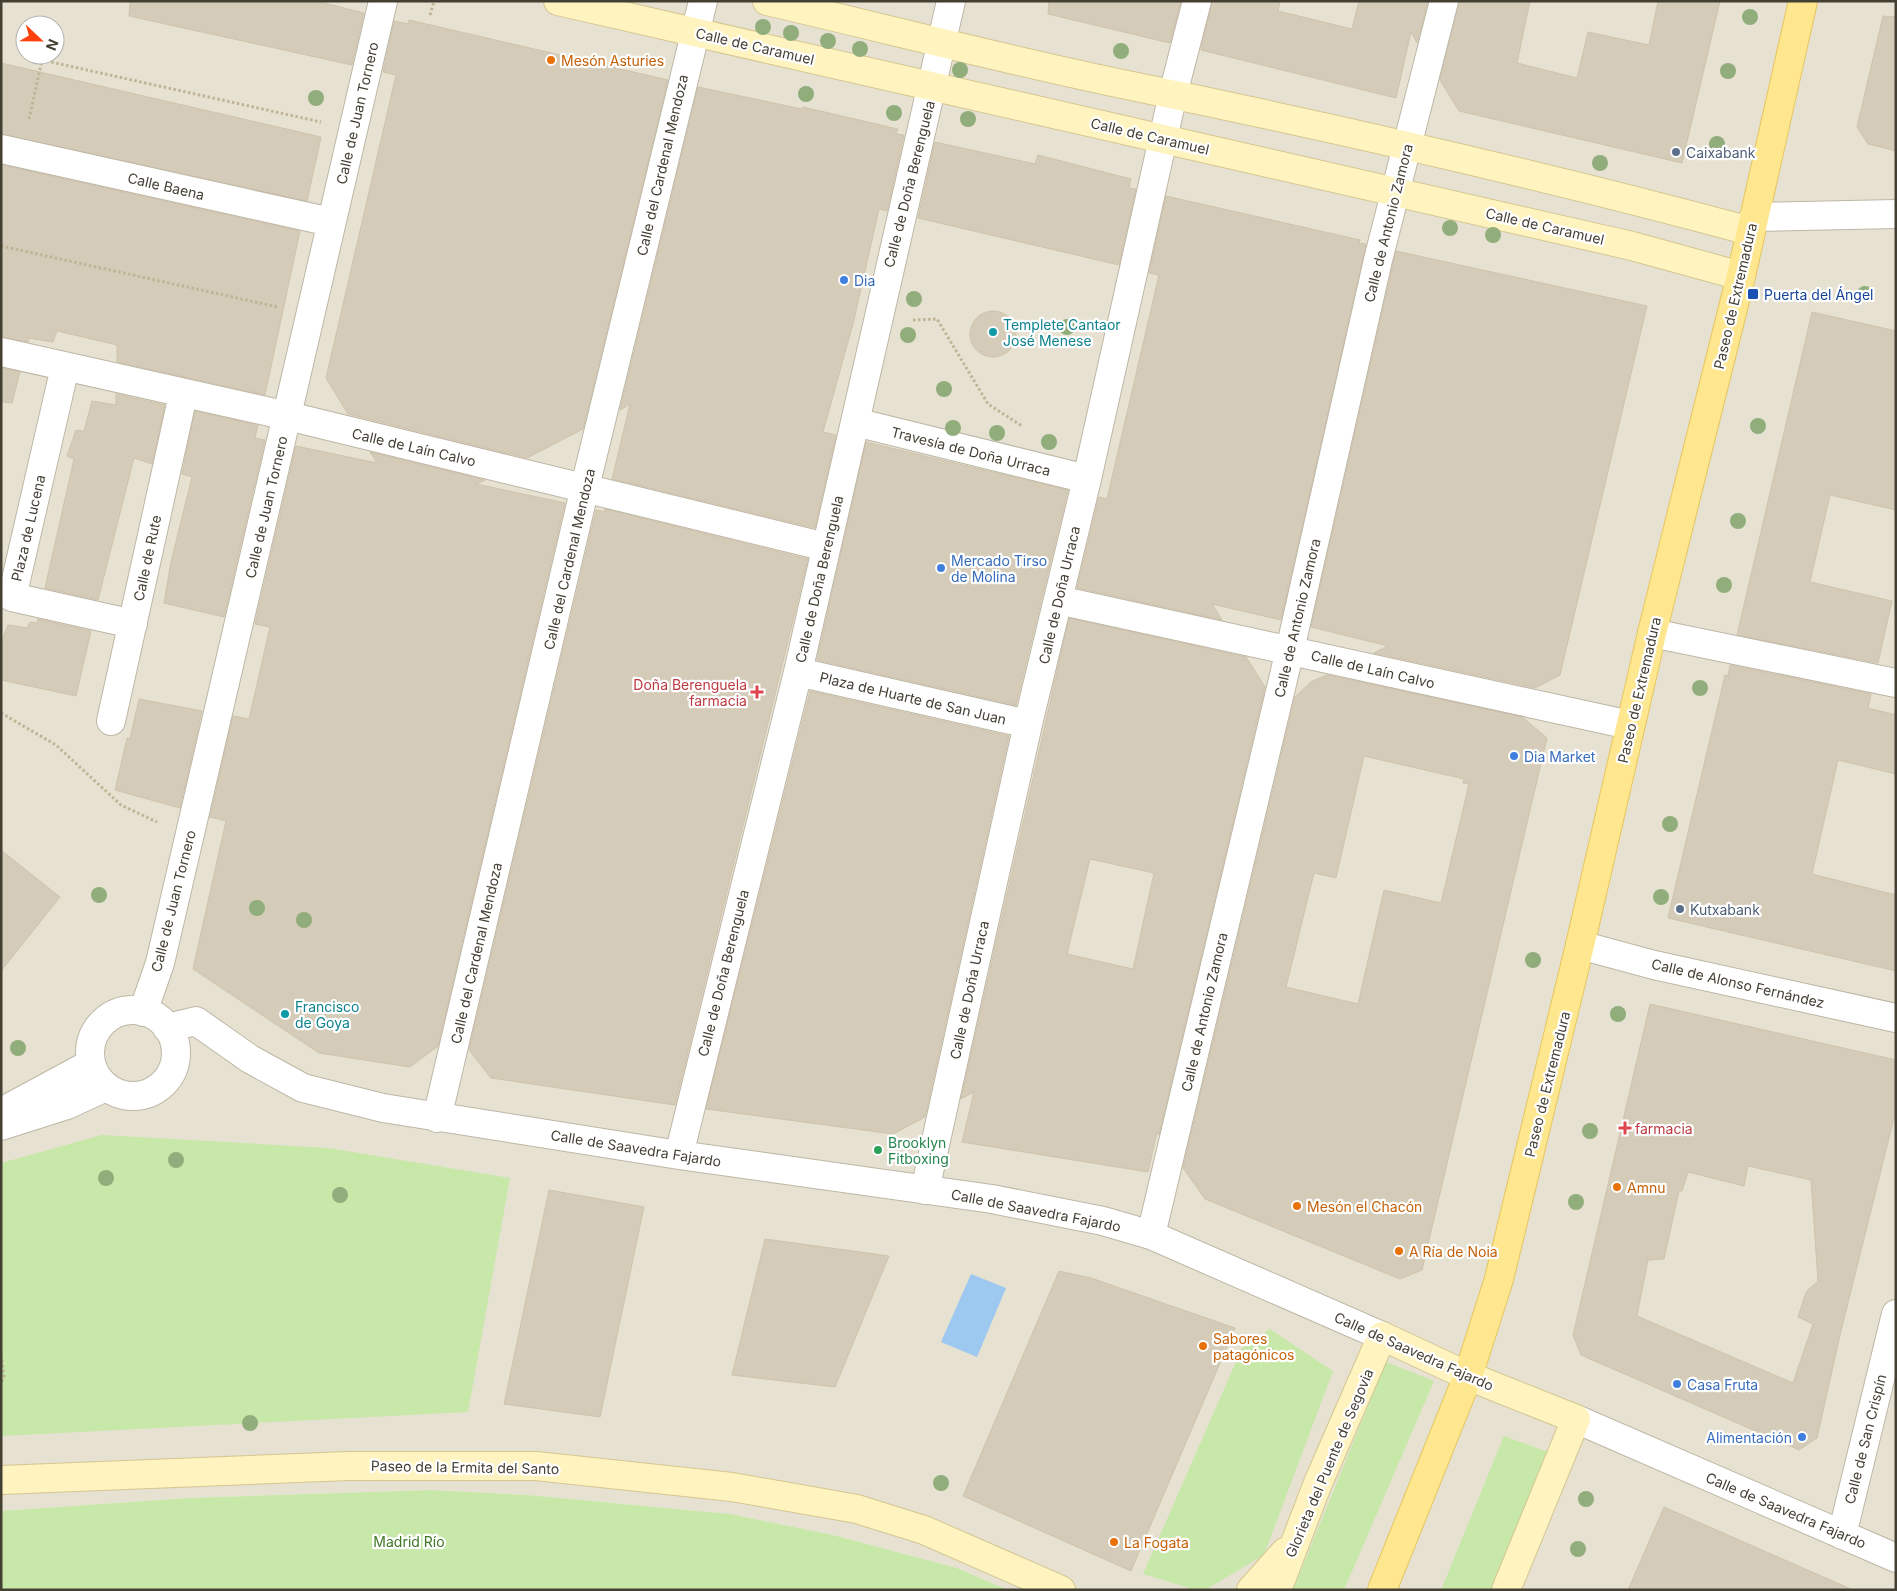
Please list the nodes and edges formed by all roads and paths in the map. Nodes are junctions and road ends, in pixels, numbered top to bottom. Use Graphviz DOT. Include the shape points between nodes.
graph roads {
  1 [pos="383,1"];
  2 [pos="434,1"];
  3 [pos="558,1"];
  4 [pos="703,1"];
  5 [pos="767,1"];
  6 [pos="951,1"];
  7 [pos="1197,1"];
  8 [pos="1444,1"];
  9 [pos="1803,1"];
  10 [pos="430,15"];
  11 [pos="694,32"];
  12 [pos="942,42"];
  13 [pos="932,86"];
  14 [pos="1173,94"];
  15 [pos="353,129"];
  16 [pos="1163,139"];
  17 [pos="1406,146"];
  18 [pos="12,151"];
  19 [pos="1394,192"];
  20 [pos="1896,214"];
  21 [pos="331,222"];
  22 [pos="1752,224"];
  23 [pos="1,246"];
  24 [pos="1741,276"];
  25 [pos="909,313"];
  26 [pos="310,314"];
  27 [pos="1,352"];
  28 [pos="65,367"];
  29 [pos="183,394"];
  30 [pos="288,416"];
  31 [pos="855,422"];
  32 [pos="1029,430"];
  33 [pos="1087,479"];
  34 [pos="585,487"];
  35 [pos="826,547"];
  36 [pos="1058,600"];
  37 [pos="133,624"];
  38 [pos="1652,633"];
  39 [pos="1290,650"];
  40 [pos="798,672"];
  41 [pos="1896,683"];
  42 [pos="1,713"];
  43 [pos="111,721"];
  44 [pos="1028,724"];
  45 [pos="1630,725"];
  46 [pos="189,838"];
  47 [pos="1580,945"];
  48 [pos="143,1012"];
  49 [pos="1896,1018"];
  50 [pos="167,1028"];
  51 [pos="90,1064"];
  52 [pos="106,1087"];
  53 [pos="1,1112"];
  54 [pos="437,1118"];
  55 [pos="1,1126"];
  56 [pos="679,1155"];
  57 [pos="924,1190"];
  58 [pos="1151,1235"];
  59 [pos="1896,1314"];
  60 [pos="1382,1336"];
  61 [pos="1,1355"];
  62 [pos="1468,1376"];
  63 [pos="1,1384"];
  64 [pos="1576,1419"];
  65 [pos="1,1480"];
  66 [pos="1842,1535"];
  67 [pos="1293,1544"];
  68 [pos="1896,1558"];
  69 [pos="1062,1590"];
  70 [pos="1250,1590"];
  71 [pos="1277,1590"];
  72 [pos="1382,1590"];
  73 [pos="1506,1590"];
  1 -- 15 [label="street, Calle de Juan Tornero"];
  2 -- 10 [label="path"];
  3 -- 11 [label="street, Calle de Caramuel"];
  4 -- 11 [label="street, Calle del Cardenal Mendoza"];
  5 -- 12 [label="street"];
  6 -- 12 [label="street, Calle de Doña Berenguela"];
  7 -- 14 [label="street, Calle de Doña Urraca"];
  8 -- 17 [label="street, Calle de Antonio Zamora"];
  9 -- 22 [label="main road, Paseo de Extremadura"];
  11 -- 13 [label="street, Calle de Caramuel"];
  11 -- 34 [label="street, Calle del Cardenal Mendoza"];
  12 -- 13 [label="street, Calle de Doña Berenguela"];
  12 -- 14 [label="street"];
  13 -- 16 [label="street, Calle de Caramuel"];
  13 -- 31 [label="street, Calle de Doña Berenguela"];
  14 -- 16 [label="street, Calle de Doña Urraca"];
  14 -- 17 [label="street"];
  15 -- 18 [label="path" via="42,60"];
  15 -- 21 [label="street, Calle de Juan Tornero"];
  16 -- 19 [label="street, Calle de Caramuel"];
  16 -- 33 [label="street, Calle de Doña Urraca"];
  17 -- 19 [label="street, Calle de Antonio Zamora"];
  17 -- 22 [label="street"];
  18 -- 21 [label="street, Calle Baena"];
  19 -- 24 [label="street, Calle de Caramuel" via="1632,246"];
  19 -- 39 [label="street, Calle de Antonio Zamora"];
  20 -- 22 [label="street"];
  21 -- 26 [label="street, Calle de Juan Tornero"];
  22 -- 24 [label="main road, Paseo de Extremadura"];
  23 -- 26 [label="path"];
  24 -- 38 [label="main road, Paseo de Extremadura"];
  25 -- 32 [label="path" via="911,320 937,319 988,404"];
  26 -- 30 [label="street, Calle de Juan Tornero"];
  27 -- 28 [label="street, Calle de Laín Calvo"];
  28 -- 29 [label="street, Calle de Laín Calvo"];
  28 -- 37 [label="street, Plaza de Lucena" via="12,597"];
  29 -- 30 [label="street, Calle de Laín Calvo"];
  29 -- 37 [label="street, Calle de Rute"];
  30 -- 34 [label="street, Calle de Laín Calvo"];
  30 -- 46 [label="street, Calle de Juan Tornero"];
  31 -- 33 [label="street, Travesía de Doña Urraca"];
  31 -- 35 [label="street, Calle de Doña Berenguela"];
  33 -- 36 [label="street, Calle de Doña Urraca"];
  34 -- 35 [label="street, Calle de Laín Calvo"];
  34 -- 54 [label="street, Calle del Cardenal Mendoza"];
  35 -- 40 [label="street, Calle de Doña Berenguela"];
  36 -- 39 [label="street, Calle de Laín Calvo"];
  36 -- 44 [label="street, Calle de Doña Urraca"];
  37 -- 43 [label="street, Calle de Rute"];
  38 -- 41 [label="street"];
  38 -- 45 [label="main road, Paseo de Extremadura"];
  39 -- 45 [label="street, Calle de Laín Calvo"];
  39 -- 58 [label="street, Calle de Antonio Zamora"];
  40 -- 44 [label="street, Plaza de Huarte de San Juan"];
  40 -- 56 [label="street, Calle de Doña Berenguela"];
  42 -- 46 [label="path" via="56,745 121,805"];
  44 -- 57 [label="street, Calle de Doña Urraca"];
  45 -- 47 [label="main road, Paseo de Extremadura"];
  46 -- 48 [label="street, Calle de Juan Tornero" via="160,963"];
  47 -- 49 [label="street, Calle de Alonso Fernández" via="1654,965"];
  47 -- 62 [label="main road, Paseo de Extremadura" via="1499,1279"];
  48 -- 50 [label="street" via="156,1017"];
  48 -- 51 [label="street" via="129,1010 102,1022 89,1049"];
  50 -- 52 [label="street" via="176,1053 167,1079 157,1089 131,1097"];
  50 -- 54 [label="street, Calle de Saavedra Fajardo" via="196,1021 250,1059 303,1088"];
  51 -- 52 [label="street"];
  51 -- 53 [label="street"];
  52 -- 55 [label="street" via="67,1105"];
  54 -- 56 [label="street, Calle de Saavedra Fajardo"];
  56 -- 57 [label="street, Calle de Saavedra Fajardo"];
  57 -- 58 [label="street, Calle de Saavedra Fajardo" via="992,1199 1103,1221"];
  58 -- 60 [label="street, Calle de Saavedra Fajardo"];
  59 -- 66 [label="street, Calle de San Crispín"];
  60 -- 62 [label="street, Calle de Saavedra Fajardo"];
  60 -- 67 [label="street, Glorieta del Puente de Segovia"];
  61 -- 63 [label="path" via="4,1376"];
  62 -- 64 [label="street, Calle de Saavedra Fajardo"];
  62 -- 72 [label="main road"];
  64 -- 66 [label="street, Calle de Saavedra Fajardo"];
  64 -- 73 [label="street"];
  65 -- 69 [label="street, Paseo de la Ermita del Santo" via="348,1466 536,1466 732,1487 857,1509 924,1530"];
  66 -- 68 [label="street, Calle de Saavedra Fajardo"];
  67 -- 70 [label="street"];
  67 -- 71 [label="street, Glorieta del Puente de Segovia"];
}
